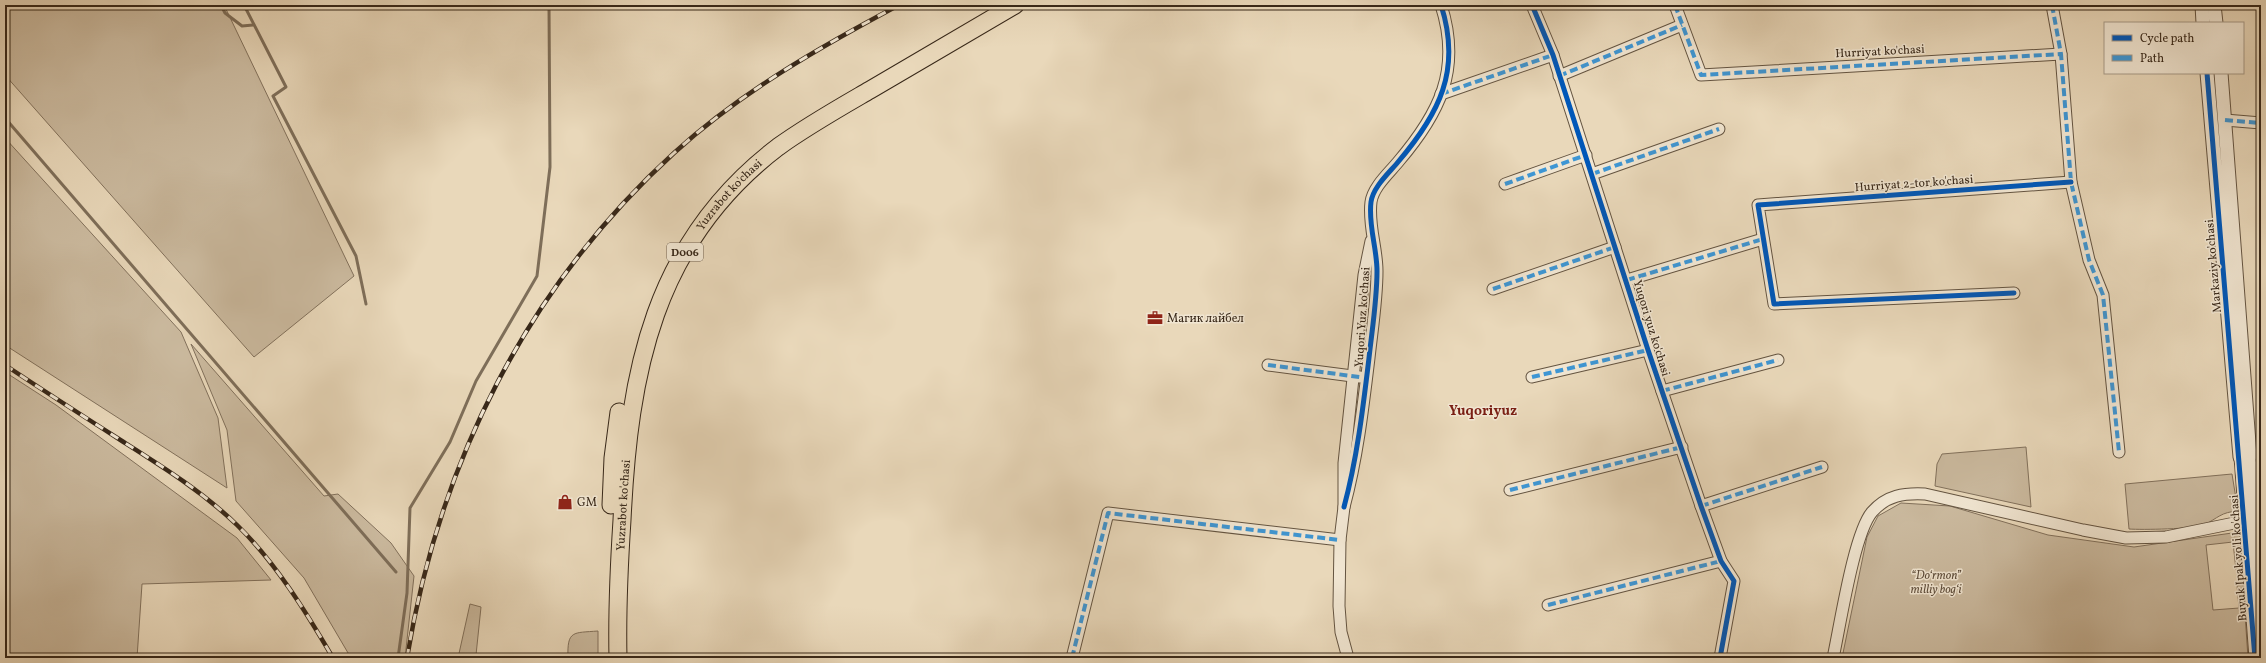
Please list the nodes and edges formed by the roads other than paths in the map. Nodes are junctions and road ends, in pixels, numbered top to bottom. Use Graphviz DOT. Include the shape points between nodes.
graph roads {
  1 [pos="992,5"];
  2 [pos="1015,5"];
  3 [pos="1441,5"];
  4 [pos="1532,5"];
  5 [pos="1675,5"];
  6 [pos="2052,5"];
  7 [pos="2202,5"];
  8 [pos="2214,5"];
  9 [pos="2203,22"];
  10 [pos="2216,22"];
  11 [pos="1682,25"];
  12 [pos="2062,54"];
  13 [pos="1553,55"];
  14 [pos="2207,74"];
  15 [pos="2221,74"];
  16 [pos="1559,76"];
  17 [pos="1441,94"];
  18 [pos="2211,120"];
  19 [pos="2225,120"];
  20 [pos="2261,123"];
  21 [pos="1719,129"];
  22 [pos="1586,155"];
  23 [pos="1592,174"];
  24 [pos="2071,182"];
  25 [pos="1505,184"];
  26 [pos="2227,229"];
  27 [pos="1372,233"];
  28 [pos="1763,239"];
  29 [pos="1615,247"];
  30 [pos="1627,280"];
  31 [pos="1493,289"];
  32 [pos="2014,293"];
  33 [pos="1648,350"];
  34 [pos="1778,360"];
  35 [pos="1268,365"];
  36 [pos="1353,376"];
  37 [pos="1532,377"];
  38 [pos="1367,378"];
  39 [pos="1662,391"];
  40 [pos="1682,446"];
  41 [pos="2119,452"];
  42 [pos="2245,456"];
  43 [pos="1822,467"];
  44 [pos="1510,490"];
  45 [pos="1701,506"];
  46 [pos="1344,507"];
  47 [pos="2250,520"];
  48 [pos="1340,540"];
  49 [pos="1721,561"];
  50 [pos="1548,605"];
  51 [pos="2261,608"];
  52 [pos="607,658"];
  53 [pos="618,658"];
  54 [pos="1072,658"];
  55 [pos="1348,658"];
  56 [pos="1720,658"];
  57 [pos="1833,658"];
  58 [pos="2255,658"];
  1 -- 52 [label="main road, Yuzrabot ko'chasi / D006" via="818,107 774,138 745,162 718,190 673,252 655,287 637,334 619,413 612,480"];
  2 -- 53 [label="main road, Yuzrabot ko'chasi / D006" via="813,124 777,148 723,200 683,255 653,318 631,407 622,514"];
  3 -- 17 [label="street, Yuqori Yuz ko'chasi" via="1449,56"];
  4 -- 13 [label="street, Yuqori yuz ko'chasi"];
  5 -- 11 [label="street"];
  6 -- 12 [label="street"];
  7 -- 9 [label="street"];
  8 -- 10 [label="street"];
  11 -- 12 [label="street, Hurriyat ko'chasi" via="1701,75"];
  11 -- 16 [label="street"];
  12 -- 24 [label="street"];
  13 -- 16 [label="street, Yuqori yuz ko'chasi"];
  13 -- 17 [label="street"];
  14 -- 18 [label="street, Markaziy ko'chasi"];
  15 -- 19 [label="street, Markaziy ko'chasi"];
  16 -- 22 [label="street, Yuqori yuz ko'chasi"];
  17 -- 27 [label="street, Yuqori Yuz ko'chasi" via="1430,121 1382,180 1371,201"];
  18 -- 19 [label="street"];
  18 -- 26 [label="street, Markaziy ko'chasi"];
  19 -- 20 [label="street"];
  19 -- 26 [label="street, Markaziy ko'chasi"];
  21 -- 23 [label="street"];
  22 -- 23 [label="street, Yuqori yuz ko'chasi"];
  22 -- 25 [label="street"];
  23 -- 29 [label="street, Yuqori yuz ko'chasi"];
  24 -- 28 [label="street, Hurriyat 2-tor ko'chasi" via="1758,205"];
  24 -- 41 [label="street" via="2089,260 2103,295"];
  26 -- 42 [label="street, Markaziy ko'chasi"];
  27 -- 36 [label="street, Yuqori Yuz ko'chasi" via="1364,275"];
  27 -- 38 [label="street, Yuqori Yuz ko'chasi" via="1377,270"];
  28 -- 30 [label="street"];
  28 -- 32 [label="street" via="1774,304"];
  29 -- 30 [label="street, Yuqori yuz ko'chasi"];
  29 -- 31 [label="street"];
  30 -- 33 [label="street, Yuqori yuz ko'chasi"];
  33 -- 37 [label="street"];
  33 -- 39 [label="street, Yuqori yuz ko'chasi"];
  34 -- 39 [label="street"];
  35 -- 36 [label="street"];
  36 -- 38 [label="street"];
  36 -- 46 [label="street, Yuqori Yuz ko'chasi" via="1344,463"];
  38 -- 46 [label="street, Yuqori Yuz ko'chasi" via="1354,471"];
  39 -- 40 [label="street, Yuqori yuz ko'chasi"];
  40 -- 44 [label="street"];
  40 -- 45 [label="street, Yuqori yuz ko'chasi"];
  42 -- 47 [label="street, Buyuk Ipak yo'li ko'chasi"];
  43 -- 45 [label="street"];
  45 -- 49 [label="street, Yuqori yuz ko'chasi"];
  46 -- 48 [label="street, Yuqori Yuz ko'chasi"];
  47 -- 51 [label="street, Buyuk Ipak yo'li ko'chasi"];
  47 -- 57 [label="street" via="2166,536 2126,538 1925,494 1907,493 1894,496 1873,511 1862,531"];
  47 -- 58 [label="street, Buyuk Ipak yo'li ko'chasi"];
  48 -- 54 [label="street" via="1108,513"];
  48 -- 55 [label="street, Yuqori Yuz ko'chasi" via="1339,606 1341,632"];
  49 -- 50 [label="street"];
  49 -- 56 [label="street, Yuqori yuz ko'chasi" via="1734,583"];
}
